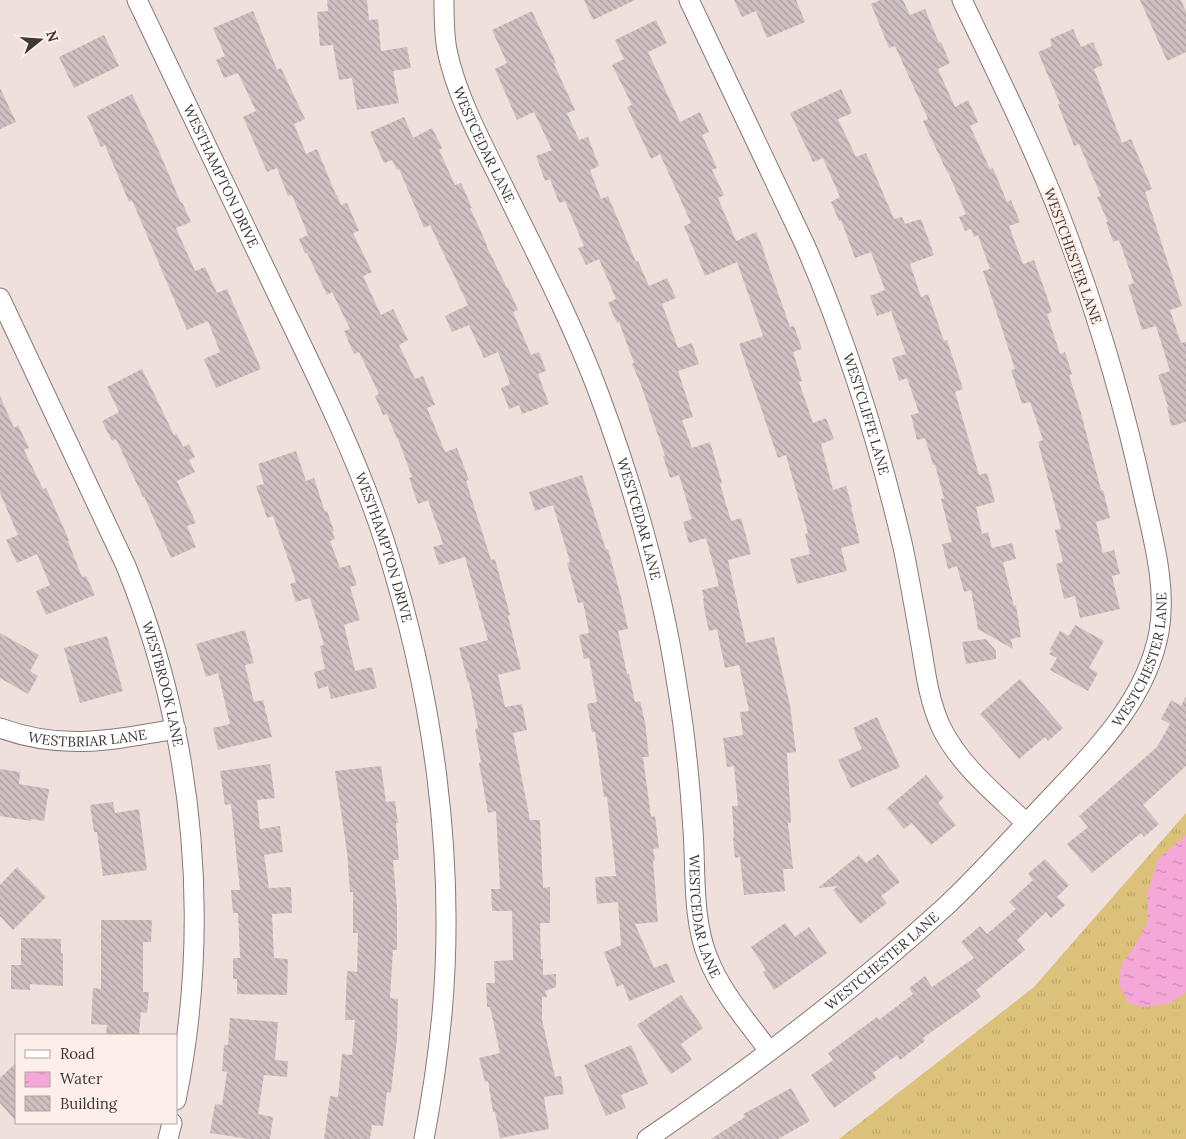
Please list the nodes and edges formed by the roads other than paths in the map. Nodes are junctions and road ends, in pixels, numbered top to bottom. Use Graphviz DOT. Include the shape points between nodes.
graph roads {
  1 [pos="137,0"];
  2 [pos="444,0"];
  3 [pos="689,0"];
  4 [pos="962,0"];
  5 [pos="0,298"];
  6 [pos="0,728"];
  7 [pos="176,729"];
  8 [pos="1026,823"];
  9 [pos="769,1051"];
  10 [pos="178,1089"];
  11 [pos="172,1124"];
  12 [pos="168,1139"];
  13 [pos="424,1139"];
  14 [pos="647,1139"];
  1 -- 13 [label="street, WESTHAMPTON DRIVE" via="342,432 375,516 404,608 429,721 441,820 445,889 442,1011"];
  2 -- 9 [label="street, WESTCEDAR LANE" via="448,51 466,108 585,359 633,494 677,684 689,778 698,916 703,943 728,996"];
  3 -- 8 [label="street, WESTCLIFFE LANE" via="802,238 843,340 898,526 936,714 948,739 968,767"];
  4 -- 8 [label="street, WESTCHESTER LANE" via="1035,155 1083,281 1130,435 1161,590 1161,619 1156,644 1136,694 1101,742"];
  5 -- 7 [label="street, WESTBROOK LANE" via="126,566 163,675"];
  6 -- 7 [label="street, WESTBRIAR LANE" via="40,739 67,742"];
  7 -- 10 [label="street, WESTBROOK LANE" via="188,808 194,907 190,1000"];
  8 -- 9 [label="street, WESTCHESTER LANE" via="981,872 917,932 824,1010"];
  9 -- 14 [label="street, WESTCHESTER LANE"];
  11 -- 12 [label="street"];
}
